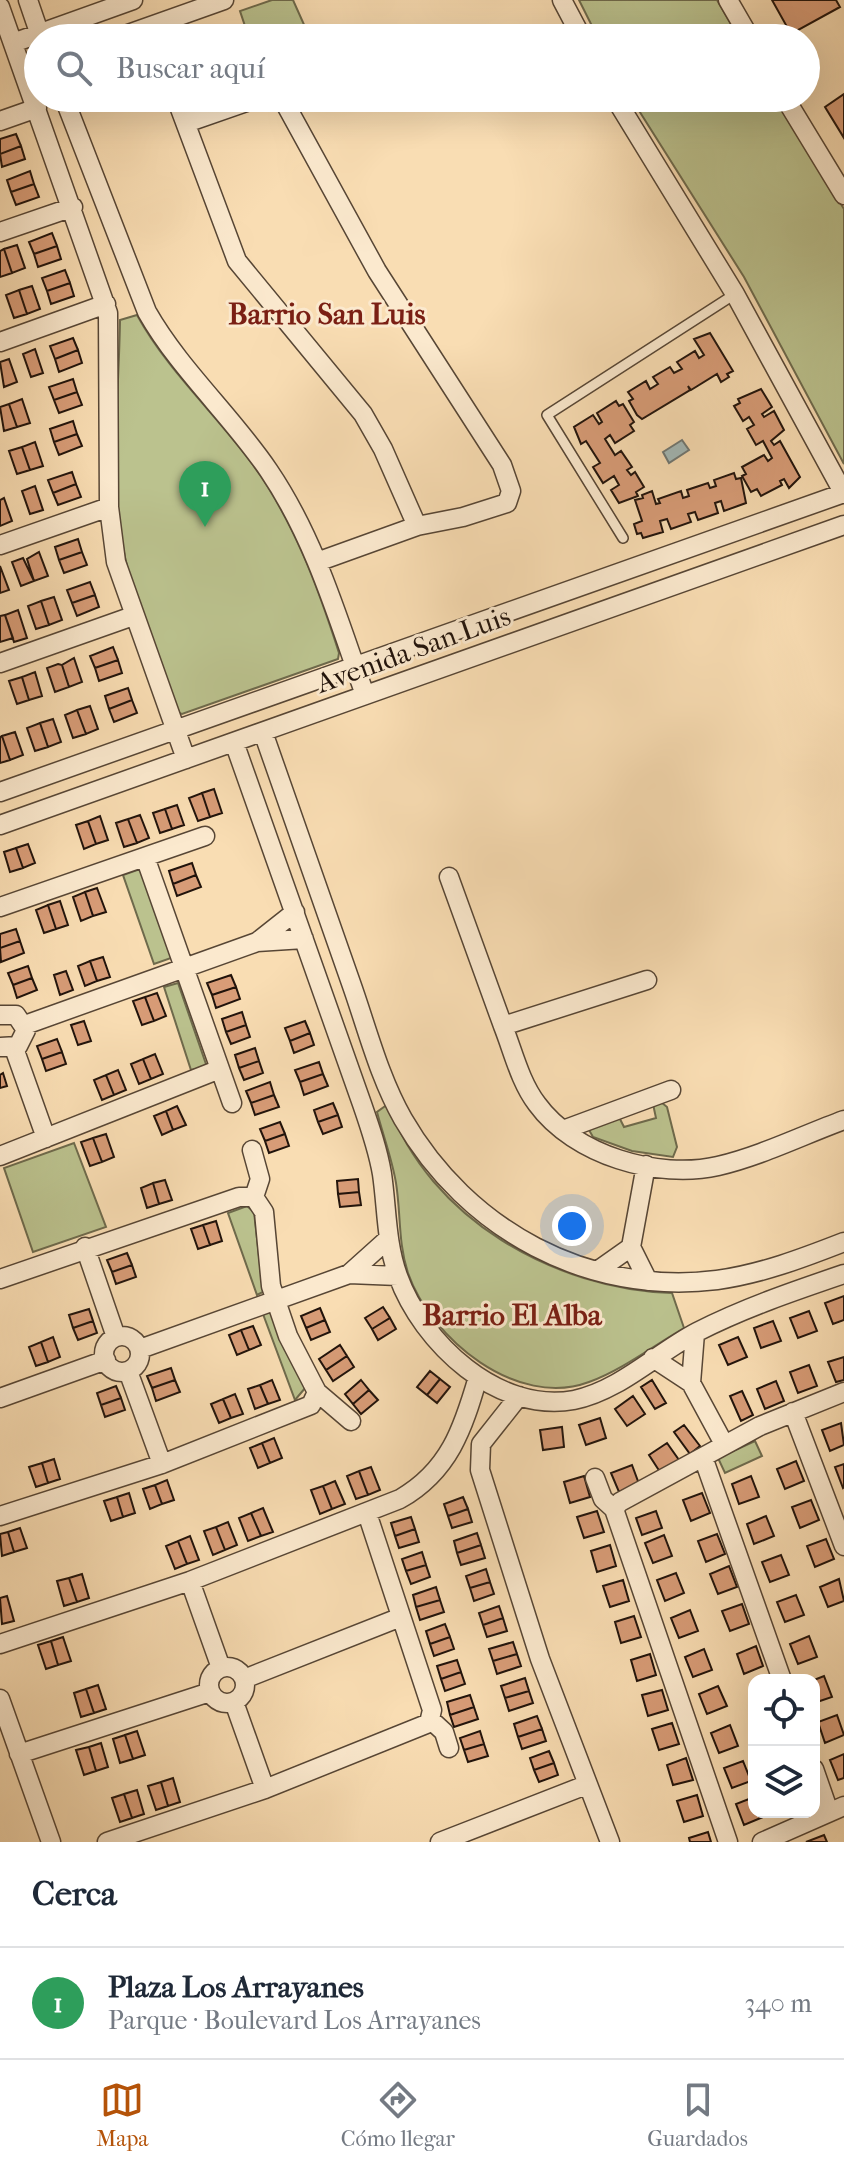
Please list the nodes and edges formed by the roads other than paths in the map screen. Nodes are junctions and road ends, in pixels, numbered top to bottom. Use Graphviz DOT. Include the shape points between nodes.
graph roads {
  1 [pos="28,0"];
  2 [pos="133,0"];
  3 [pos="224,0"];
  4 [pos="562,0"];
  5 [pos="728,0"];
  6 [pos="0,7"];
  7 [pos="36,24"];
  8 [pos="71,24"];
  9 [pos="170,24"];
  10 [pos="575,24"];
  11 [pos="742,24"];
  12 [pos="7,37"];
  13 [pos="24,60"];
  14 [pos="26,112"];
  15 [pos="38,112"];
  16 [pos="69,112"];
  17 [pos="182,112"];
  18 [pos="218,112"];
  19 [pos="290,112"];
  20 [pos="624,112"];
  21 [pos="794,112"];
  22 [pos="0,121"];
  23 [pos="186,123"];
  24 [pos="844,195"];
  25 [pos="73,207"];
  26 [pos="0,232"];
  27 [pos="735,294"];
  28 [pos="106,304"];
  29 [pos="0,342"];
  30 [pos="844,493"];
  31 [pos="109,507"];
  32 [pos="844,525"];
  33 [pos="417,526"];
  34 [pos="623,538"];
  35 [pos="0,545"];
  36 [pos="317,562"];
  37 [pos="133,616"];
  38 [pos="0,663"];
  39 [pos="355,666"];
  40 [pos="365,695"];
  41 [pos="174,730"];
  42 [pos="263,732"];
  43 [pos="234,742"];
  44 [pos="186,759"];
  45 [pos="0,792"];
  46 [pos="0,825"];
  47 [pos="205,836"];
  48 [pos="145,857"];
  49 [pos="449,877"];
  50 [pos="0,907"];
  51 [pos="295,912"];
  52 [pos="304,939"];
  53 [pos="257,942"];
  54 [pos="184,968"];
  55 [pos="647,980"];
  56 [pos="1,1011"];
  57 [pos="25,1025"];
  58 [pos="503,1026"];
  59 [pos="7,1048"];
  60 [pos="220,1069"];
  61 [pos="671,1090"];
  62 [pos="390,1095"];
  63 [pos="232,1103"];
  64 [pos="362,1104"];
  65 [pos="844,1120"];
  66 [pos="563,1130"];
  67 [pos="46,1138"];
  68 [pos="252,1150"];
  69 [pos="0,1156"];
  70 [pos="646,1165"];
  71 [pos="254,1197"];
  72 [pos="388,1239"];
  73 [pos="844,1242"];
  74 [pos="85,1247"];
  75 [pos="631,1247"];
  76 [pos="597,1271"];
  77 [pos="349,1274"];
  78 [pos="844,1274"];
  79 [pos="398,1276"];
  80 [pos="0,1279"];
  81 [pos="648,1281"];
  82 [pos="276,1300"];
  83 [pos="695,1333"];
  84 [pos="116,1337"];
  85 [pos="140,1349"];
  86 [pos="653,1358"];
  87 [pos="106,1360"];
  88 [pos="128,1371"];
  89 [pos="478,1377"];
  90 [pos="691,1383"];
  91 [pos="317,1392"];
  92 [pos="844,1392"];
  93 [pos="519,1396"];
  94 [pos="0,1398"];
  95 [pos="793,1412"];
  96 [pos="351,1421"];
  97 [pos="724,1444"];
  98 [pos="703,1457"];
  99 [pos="162,1464"];
  100 [pos="595,1478"];
  101 [pos="614,1509"];
  102 [pos="367,1513"];
  103 [pos="0,1516"];
  104 [pos="844,1546"];
  105 [pos="190,1581"];
  106 [pos="401,1617"];
  107 [pos="0,1644"];
  108 [pos="221,1668"];
  109 [pos="780,1674"];
  110 [pos="244,1679"];
  111 [pos="210,1692"];
  112 [pos="0,1699"];
  113 [pos="234,1702"];
  114 [pos="431,1720"];
  115 [pos="449,1748"];
  116 [pos="19,1754"];
  117 [pos="820,1779"];
  118 [pos="586,1785"];
  119 [pos="265,1789"];
  120 [pos="837,1809"];
  121 [pos="51,1842"];
  122 [pos="107,1842"];
  123 [pos="440,1842"];
  124 [pos="610,1842"];
  125 [pos="728,1842"];
  126 [pos="762,1842"];
  1 -- 7 [label="street"];
  2 -- 8 [label="street"];
  3 -- 9 [label="street"];
  4 -- 10 [label="street"];
  5 -- 11 [label="street"];
  6 -- 12 [label="street"];
  12 -- 13 [label="street"];
  14 -- 22 [label="street"];
  15 -- 25 [label="street"];
  16 -- 36 [label="street" via="147,312 270,473"];
  17 -- 23 [label="street"];
  18 -- 23 [label="street"];
  19 -- 33 [label="street" via="377,271 502,465 511,491 507,503"];
  20 -- 27 [label="street"];
  21 -- 24 [label="street"];
  23 -- 33 [label="street" via="237,261 363,414"];
  25 -- 26 [label="street"];
  25 -- 28 [label="street"];
  27 -- 30 [label="street"];
  27 -- 34 [label="lane" via="547,415"];
  28 -- 29 [label="street"];
  28 -- 31 [label="street"];
  30 -- 39 [label="street, Avenida San Luis"];
  31 -- 35 [label="street"];
  31 -- 37 [label="street" via="116,562"];
  32 -- 40 [label="street, Avenida San Luis"];
  33 -- 36 [label="street"];
  36 -- 39 [label="street"];
  37 -- 38 [label="street"];
  37 -- 41 [label="street"];
  39 -- 40 [label="street"];
  39 -- 41 [label="street, Avenida San Luis"];
  40 -- 42 [label="street, Avenida San Luis"];
  41 -- 44 [label="street"];
  41 -- 45 [label="street, Avenida San Luis"];
  42 -- 43 [label="street, Avenida San Luis"];
  42 -- 62 [label="street"];
  43 -- 44 [label="street, Avenida San Luis"];
  43 -- 51 [label="street"];
  44 -- 46 [label="street, Avenida San Luis"];
  47 -- 48 [label="street"];
  48 -- 50 [label="street"];
  48 -- 54 [label="street"];
  49 -- 58 [label="street"];
  51 -- 52 [label="street"];
  51 -- 53 [label="street"];
  52 -- 53 [label="street"];
  52 -- 64 [label="street"];
  53 -- 54 [label="street"];
  54 -- 57 [label="street"];
  54 -- 60 [label="street"];
  55 -- 58 [label="street"];
  56 -- 57 [label="street" via="16,1015"];
  57 -- 59 [label="street" via="24,1039"];
  58 -- 66 [label="street" via="536,1104"];
  59 -- 67 [label="street"];
  60 -- 63 [label="street"];
  60 -- 67 [label="street"];
  61 -- 66 [label="street"];
  62 -- 64 [label="street"];
  62 -- 76 [label="street" via="429,1158 484,1215 532,1247"];
  64 -- 72 [label="street" via="378,1156"];
  65 -- 70 [label="street" via="719,1166 688,1170"];
  66 -- 70 [label="street" via="589,1148"];
  67 -- 69 [label="street"];
  68 -- 71 [label="street" via="260,1179"];
  70 -- 75 [label="street"];
  71 -- 74 [label="street" via="239,1197"];
  71 -- 82 [label="street" via="264,1212"];
  72 -- 77 [label="street"];
  72 -- 79 [label="street"];
  73 -- 81 [label="street" via="730,1278"];
  74 -- 80 [label="street"];
  74 -- 84 [label="street"];
  75 -- 76 [label="street"];
  75 -- 81 [label="street"];
  76 -- 81 [label="street"];
  77 -- 79 [label="street"];
  77 -- 82 [label="street"];
  78 -- 83 [label="street"];
  79 -- 89 [label="street" via="429,1331"];
  82 -- 85 [label="street"];
  82 -- 91 [label="street"];
  83 -- 86 [label="street"];
  83 -- 90 [label="street"];
  84 -- 85 [label="street" via="131,1337"];
  84 -- 87 [label="street" via="106,1346"];
  85 -- 88 [label="street" via="137,1364"];
  86 -- 90 [label="street"];
  86 -- 93 [label="street" via="588,1396 560,1401"];
  87 -- 88 [label="street" via="115,1370"];
  87 -- 94 [label="street"];
  88 -- 99 [label="street"];
  89 -- 93 [label="street"];
  89 -- 102 [label="street" via="462,1432 439,1469 413,1491"];
  90 -- 97 [label="street"];
  91 -- 96 [label="street"];
  91 -- 99 [label="street" via="306,1408"];
  92 -- 95 [label="street"];
  93 -- 118 [label="street" via="481,1444 480,1470"];
  95 -- 97 [label="street"];
  95 -- 104 [label="street"];
  97 -- 98 [label="street"];
  98 -- 101 [label="street"];
  98 -- 109 [label="street"];
  99 -- 103 [label="street"];
  100 -- 101 [label="street" via="603,1499"];
  101 -- 125 [label="street"];
  102 -- 105 [label="street"];
  102 -- 106 [label="street"];
  105 -- 107 [label="street"];
  105 -- 108 [label="street"];
  106 -- 110 [label="street"];
  106 -- 114 [label="street"];
  108 -- 110 [label="street" via="235,1669"];
  108 -- 111 [label="street" via="211,1678"];
  110 -- 113 [label="street" via="244,1692"];
  111 -- 113 [label="street" via="220,1702"];
  111 -- 116 [label="street"];
  112 -- 116 [label="street"];
  113 -- 119 [label="street"];
  114 -- 115 [label="street" via="444,1732"];
  114 -- 119 [label="street"];
  116 -- 121 [label="street"];
  117 -- 120 [label="street"];
  118 -- 123 [label="street"];
  118 -- 124 [label="street"];
  119 -- 122 [label="street"];
  120 -- 126 [label="street"];
}
